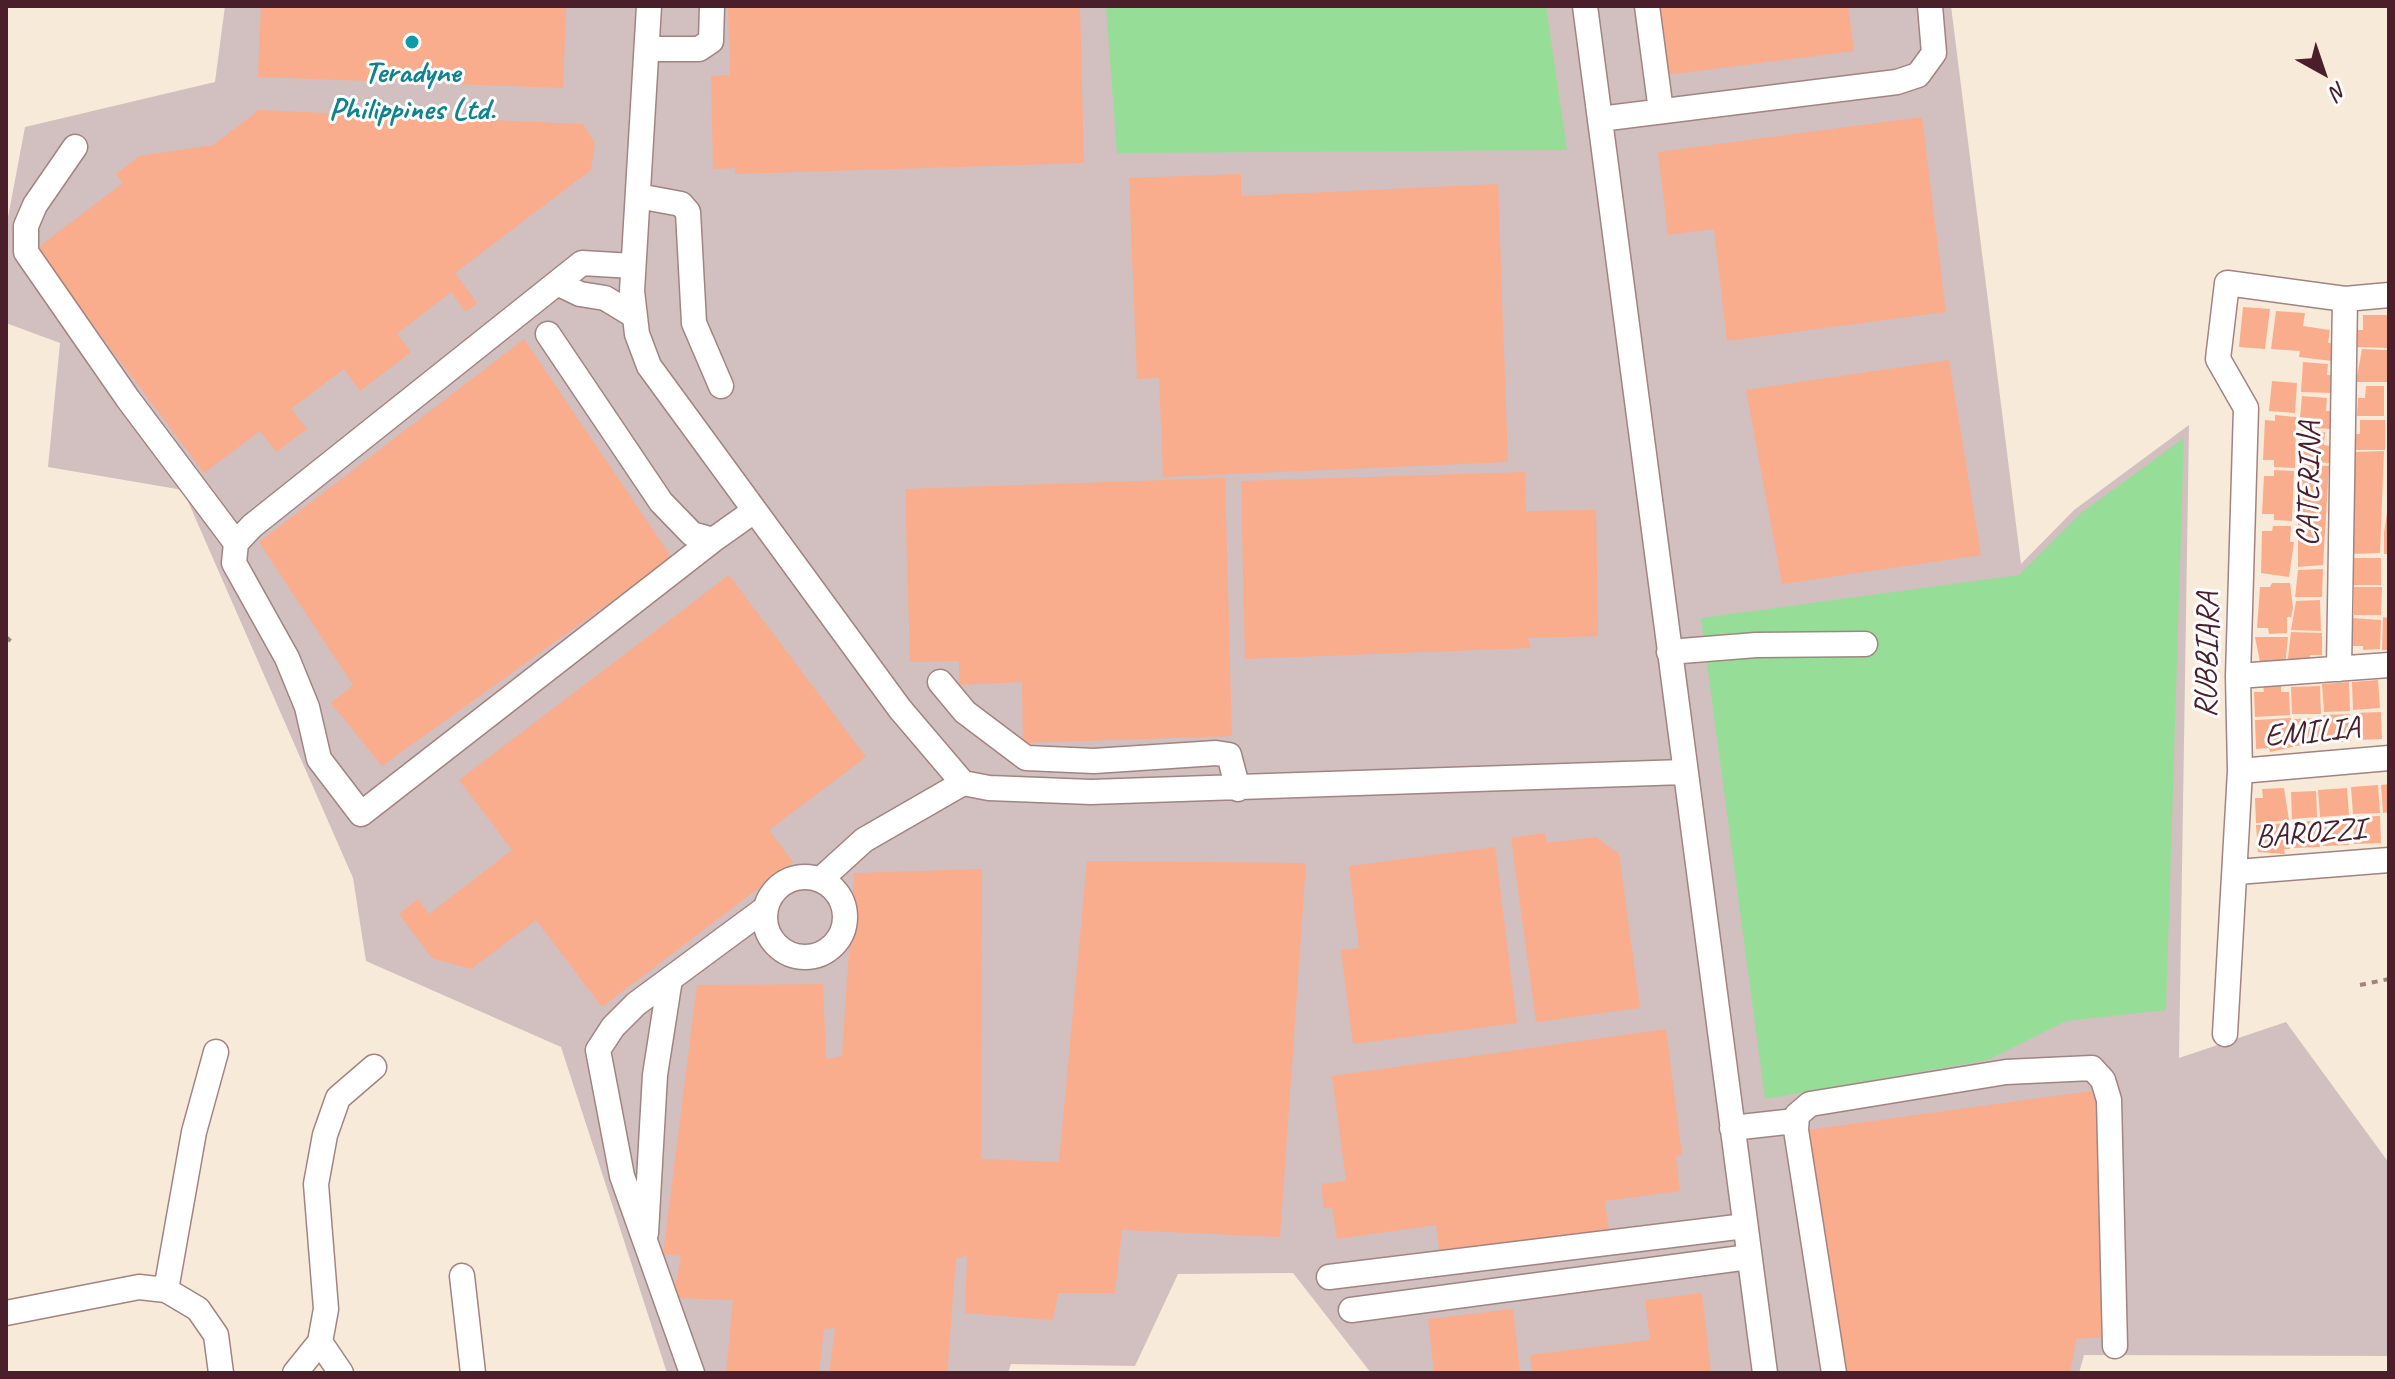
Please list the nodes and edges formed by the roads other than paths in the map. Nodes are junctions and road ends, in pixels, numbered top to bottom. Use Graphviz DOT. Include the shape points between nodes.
graph roads {
  1 [pos="649,6"];
  2 [pos="712,6"];
  3 [pos="1585,6"];
  4 [pos="1647,6"];
  5 [pos="1930,6"];
  6 [pos="647,49"];
  7 [pos="1661,111"];
  8 [pos="1600,119"];
  9 [pos="75,147"];
  10 [pos="638,196"];
  11 [pos="633,266"];
  12 [pos="559,284"];
  13 [pos="2389,295"];
  14 [pos="2345,299"];
  15 [pos="633,315"];
  16 [pos="548,334"];
  17 [pos="721,386"];
  18 [pos="754,511"];
  19 [pos="713,540"];
  20 [pos="236,543"];
  21 [pos="1865,644"];
  22 [pos="1669,652"];
  23 [pos="2389,665"];
  24 [pos="2339,669"];
  25 [pos="2238,676"];
  26 [pos="940,682"];
  27 [pos="2389,758"];
  28 [pos="2240,771"];
  29 [pos="1684,772"];
  30 [pos="963,783"];
  31 [pos="1238,789"];
  32 [pos="2389,860"];
  33 [pos="2237,872"];
  34 [pos="820,880"];
  35 [pos="766,908"];
  36 [pos="670,979"];
  37 [pos="2225,1034"];
  38 [pos="216,1052"];
  39 [pos="374,1067"];
  40 [pos="1795,1121"];
  41 [pos="1732,1128"];
  42 [pos="1745,1226"];
  43 [pos="645,1247"];
  44 [pos="1749,1257"];
  45 [pos="462,1276"];
  46 [pos="1329,1277"];
  47 [pos="166,1290"];
  48 [pos="1351,1310"];
  49 [pos="6,1313"];
  50 [pos="320,1342"];
  51 [pos="2115,1346"];
  52 [pos="221,1373"];
  53 [pos="295,1373"];
  54 [pos="341,1373"];
  55 [pos="473,1373"];
  56 [pos="692,1373"];
  57 [pos="1765,1373"];
  58 [pos="1834,1373"];
  1 -- 6 [label="street"];
  2 -- 6 [label="street" via="711,41 699,49"];
  3 -- 8 [label="street"];
  4 -- 7 [label="street"];
  5 -- 7 [label="street" via="1934,53 1918,75 1897,82"];
  6 -- 10 [label="street"];
  7 -- 8 [label="street"];
  8 -- 22 [label="street"];
  9 -- 20 [label="street" via="35,205 26,226 26,252"];
  10 -- 11 [label="street"];
  10 -- 17 [label="street" via="681,204 688,212 694,323"];
  11 -- 12 [label="street" via="582,263"];
  11 -- 15 [label="street"];
  12 -- 15 [label="street" via="605,298"];
  12 -- 20 [label="street"];
  13 -- 14 [label="street"];
  14 -- 24 [label="street, CATERINA"];
  14 -- 25 [label="street, RUBBIARA" via="2227,283 2218,359 2246,408"];
  15 -- 18 [label="street" via="649,366"];
  16 -- 19 [label="street" via="661,502 692,534"];
  18 -- 19 [label="street"];
  18 -- 30 [label="street" via="900,709"];
  19 -- 20 [label="street" via="361,814 319,759 307,707 287,658 234,563"];
  21 -- 22 [label="street"];
  22 -- 29 [label="street"];
  23 -- 24 [label="street"];
  24 -- 25 [label="street"];
  25 -- 28 [label="street, RUBBIARA"];
  26 -- 31 [label="street" via="965,712 1026,758 1094,761 1216,753 1229,755"];
  27 -- 28 [label="street, EMILIA"];
  28 -- 33 [label="street, RUBBIARA"];
  29 -- 31 [label="street"];
  29 -- 41 [label="street"];
  30 -- 31 [label="street" via="1091,792"];
  30 -- 34 [label="street" via="864,840"];
  32 -- 33 [label="street, BAROZZI"];
  33 -- 37 [label="street, RUBBIARA"];
  34 -- 35 [label="street" via="787,882"];
  34 -- 35 [label="street" via="838,894 845,915 840,937 824,952 801,957 780,949 767,931"];
  35 -- 36 [label="street"];
  36 -- 43 [label="street" via="655,1075"];
  36 -- 43 [label="street" via="636,1004 598,1050 622,1176"];
  38 -- 47 [label="street" via="194,1132"];
  39 -- 50 [label="street" via="338,1098 325,1135 316,1184 326,1309"];
  40 -- 41 [label="street"];
  40 -- 51 [label="street" via="1810,1104 2006,1072 2092,1068 2103,1080 2109,1100"];
  40 -- 58 [label="street"];
  41 -- 42 [label="street"];
  42 -- 44 [label="street"];
  42 -- 46 [label="street"];
  43 -- 56 [label="street"];
  44 -- 48 [label="street"];
  44 -- 57 [label="street"];
  45 -- 55 [label="street"];
  47 -- 49 [label="street" via="125,1289"];
  47 -- 52 [label="street" via="198,1309 216,1335"];
  50 -- 53 [label="street"];
  50 -- 54 [label="street"];
}
